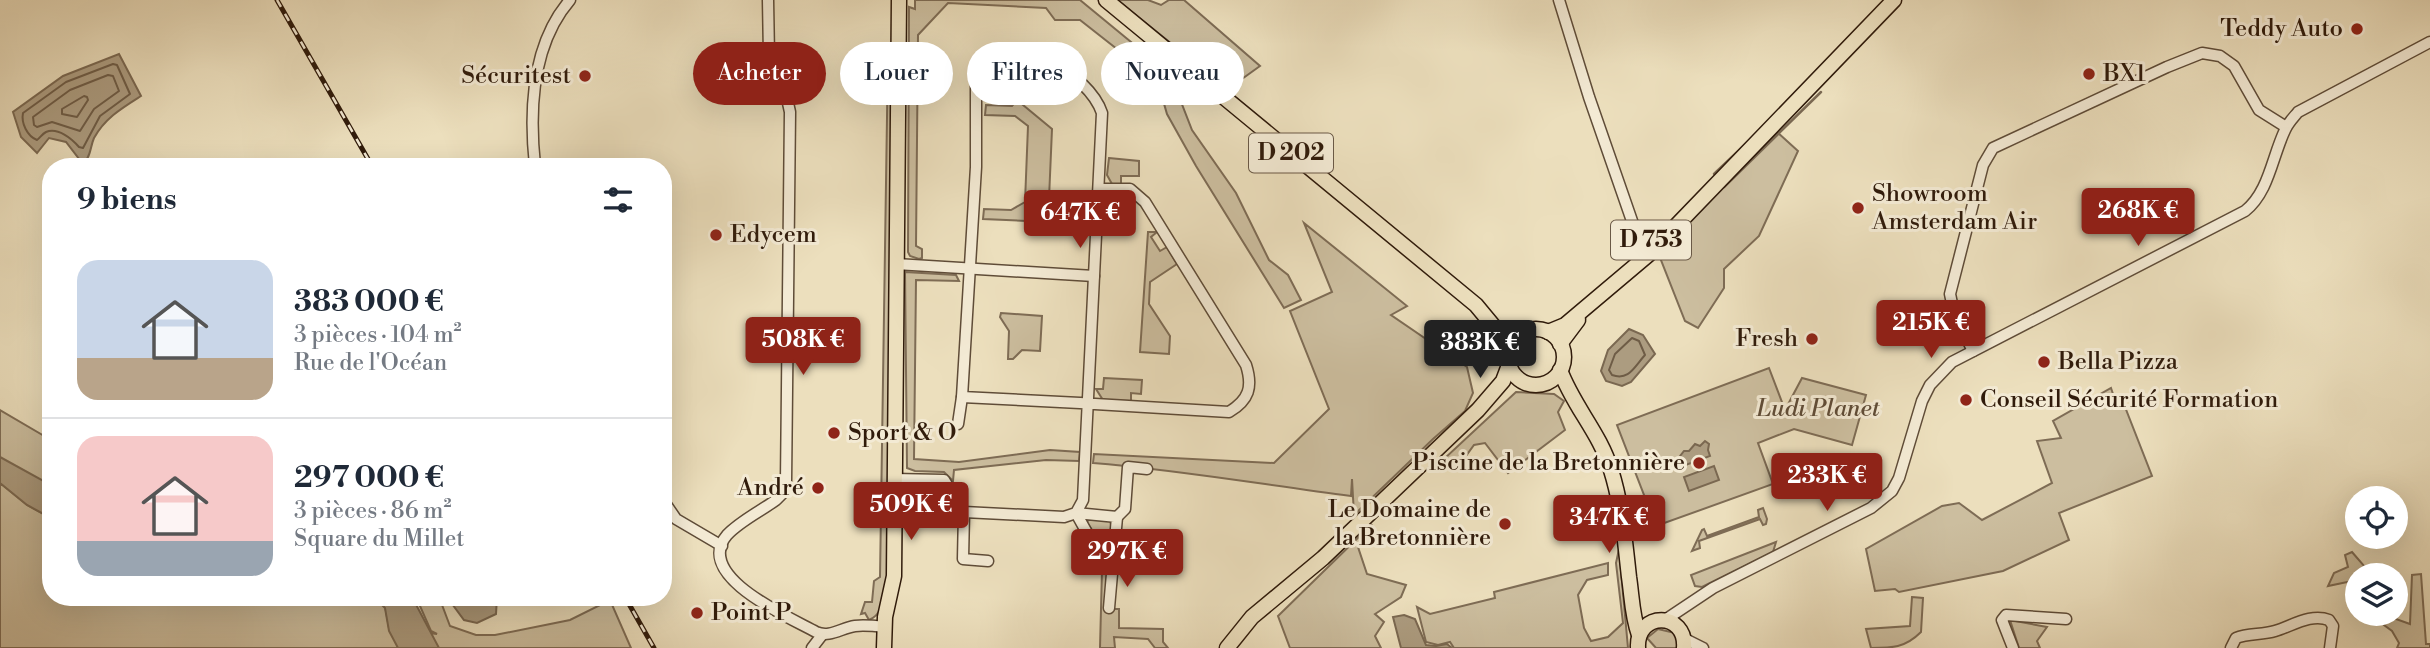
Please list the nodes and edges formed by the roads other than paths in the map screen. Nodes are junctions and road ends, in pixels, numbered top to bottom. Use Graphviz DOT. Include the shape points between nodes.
graph roads {
  1 [pos="570,0"];
  2 [pos="768,0"];
  3 [pos="899,0"];
  4 [pos="1106,0"];
  5 [pos="1559,0"];
  6 [pos="1895,0"];
  7 [pos="1906,0"];
  8 [pos="564,5"];
  9 [pos="2430,43"];
  10 [pos="1807,91"];
  11 [pos="2286,127"];
  12 [pos="534,158"];
  13 [pos="1099,189"];
  14 [pos="1645,251"];
  15 [pos="896,264"];
  16 [pos="968,268"];
  17 [pos="1094,276"];
  18 [pos="1592,302"];
  19 [pos="1476,306"];
  20 [pos="1523,332"];
  21 [pos="1548,332"];
  22 [pos="1560,344"];
  23 [pos="1510,346"];
  24 [pos="1973,351"];
  25 [pos="1509,365"];
  26 [pos="1560,370"];
  27 [pos="1523,382"];
  28 [pos="1548,382"];
  29 [pos="962,397"];
  30 [pos="1574,401"];
  31 [pos="1087,404"];
  32 [pos="1478,410"];
  33 [pos="958,424"];
  34 [pos="1147,469"];
  35 [pos="894,479"];
  36 [pos="964,512"];
  37 [pos="672,513"];
  38 [pos="1076,513"];
  39 [pos="1117,517"];
  40 [pos="722,545"];
  41 [pos="988,561"];
  42 [pos="1114,566"];
  43 [pos="1631,594"];
  44 [pos="1693,600"];
  45 [pos="1109,608"];
  46 [pos="1663,620"];
  47 [pos="2066,620"];
  48 [pos="884,627"];
  49 [pos="822,635"];
  50 [pos="1683,639"];
  51 [pos="1639,641"];
  52 [pos="812,648"];
  53 [pos="884,648"];
  54 [pos="1229,648"];
  55 [pos="1703,648"];
  56 [pos="2013,648"];
  57 [pos="2231,648"];
  58 [pos="2330,648"];
  1 -- 8 [label="street"];
  2 -- 40 [label="street" via="769,55 790,112 786,482 776,500 727,536"];
  3 -- 15 [label="main road"];
  4 -- 19 [label="main road, D 202"];
  5 -- 14 [label="street"];
  6 -- 10 [label="main road, D 753"];
  7 -- 10 [label="main road, D 753"];
  8 -- 12 [label="street" via="546,42 536,85"];
  9 -- 11 [label="street" via="2307,106"];
  10 -- 14 [label="main road, D 753"];
  11 -- 24 [label="street" via="2261,193 2245,211"];
  11 -- 24 [label="street" via="2259,110 2234,66 2220,56 2202,53 1993,148 1983,165 1950,294"];
  13 -- 16 [label="street" via="1102,113 1094,96 1052,61 1004,56 990,61 977,74 976,83 976,167"];
  13 -- 17 [label="street"];
  13 -- 31 [label="street" via="1130,190 1145,202 1246,365 1251,386 1248,396 1229,412"];
  14 -- 18 [label="main road, D 753"];
  15 -- 16 [label="street"];
  15 -- 35 [label="main road"];
  16 -- 17 [label="street"];
  16 -- 29 [label="street"];
  17 -- 31 [label="street"];
  18 -- 21 [label="main road, D 753"];
  18 -- 22 [label="main road, D 753"];
  19 -- 20 [label="main road, D 202"];
  19 -- 23 [label="main road, D 202"];
  20 -- 21 [label="main road"];
  20 -- 23 [label="main road"];
  21 -- 22 [label="main road"];
  22 -- 26 [label="main road"];
  23 -- 25 [label="main road"];
  24 -- 44 [label="street" via="1952,362 1930,385 1899,478 1883,499"];
  25 -- 27 [label="main road"];
  25 -- 32 [label="main road" via="1503,381"];
  26 -- 28 [label="main road"];
  26 -- 30 [label="main road"];
  27 -- 28 [label="main road"];
  27 -- 32 [label="main road"];
  28 -- 30 [label="main road"];
  29 -- 31 [label="street"];
  29 -- 33 [label="street"];
  30 -- 43 [label="main road" via="1611,469"];
  31 -- 38 [label="street" via="1083,500"];
  32 -- 54 [label="main road" via="1323,558 1252,617"];
  34 -- 39 [label="street" via="1128,467 1125,509"];
  35 -- 36 [label="street" via="944,480"];
  35 -- 48 [label="main road" via="894,576"];
  36 -- 38 [label="street" via="1064,517"];
  36 -- 41 [label="street" via="963,559"];
  37 -- 40 [label="street"];
  38 -- 39 [label="street"];
  38 -- 42 [label="street" via="1091,540"];
  39 -- 42 [label="street"];
  40 -- 49 [label="street" via="723,563 736,585"];
  42 -- 45 [label="street"];
  43 -- 46 [label="main road" via="1645,611"];
  43 -- 51 [label="main road"];
  44 -- 46 [label="street"];
  44 -- 50 [label="street" via="1685,613"];
  46 -- 50 [label="main road" via="1673,623"];
  46 -- 51 [label="main road" via="1648,624"];
  47 -- 56 [label="street" via="2006,615 2002,620"];
  48 -- 49 [label="street" via="854,626"];
  48 -- 53 [label="main road"];
  49 -- 52 [label="street"];
  50 -- 55 [label="street"];
  57 -- 58 [label="street" via="2236,638 2244,635 2276,631 2314,618 2329,620 2333,626"];
}
